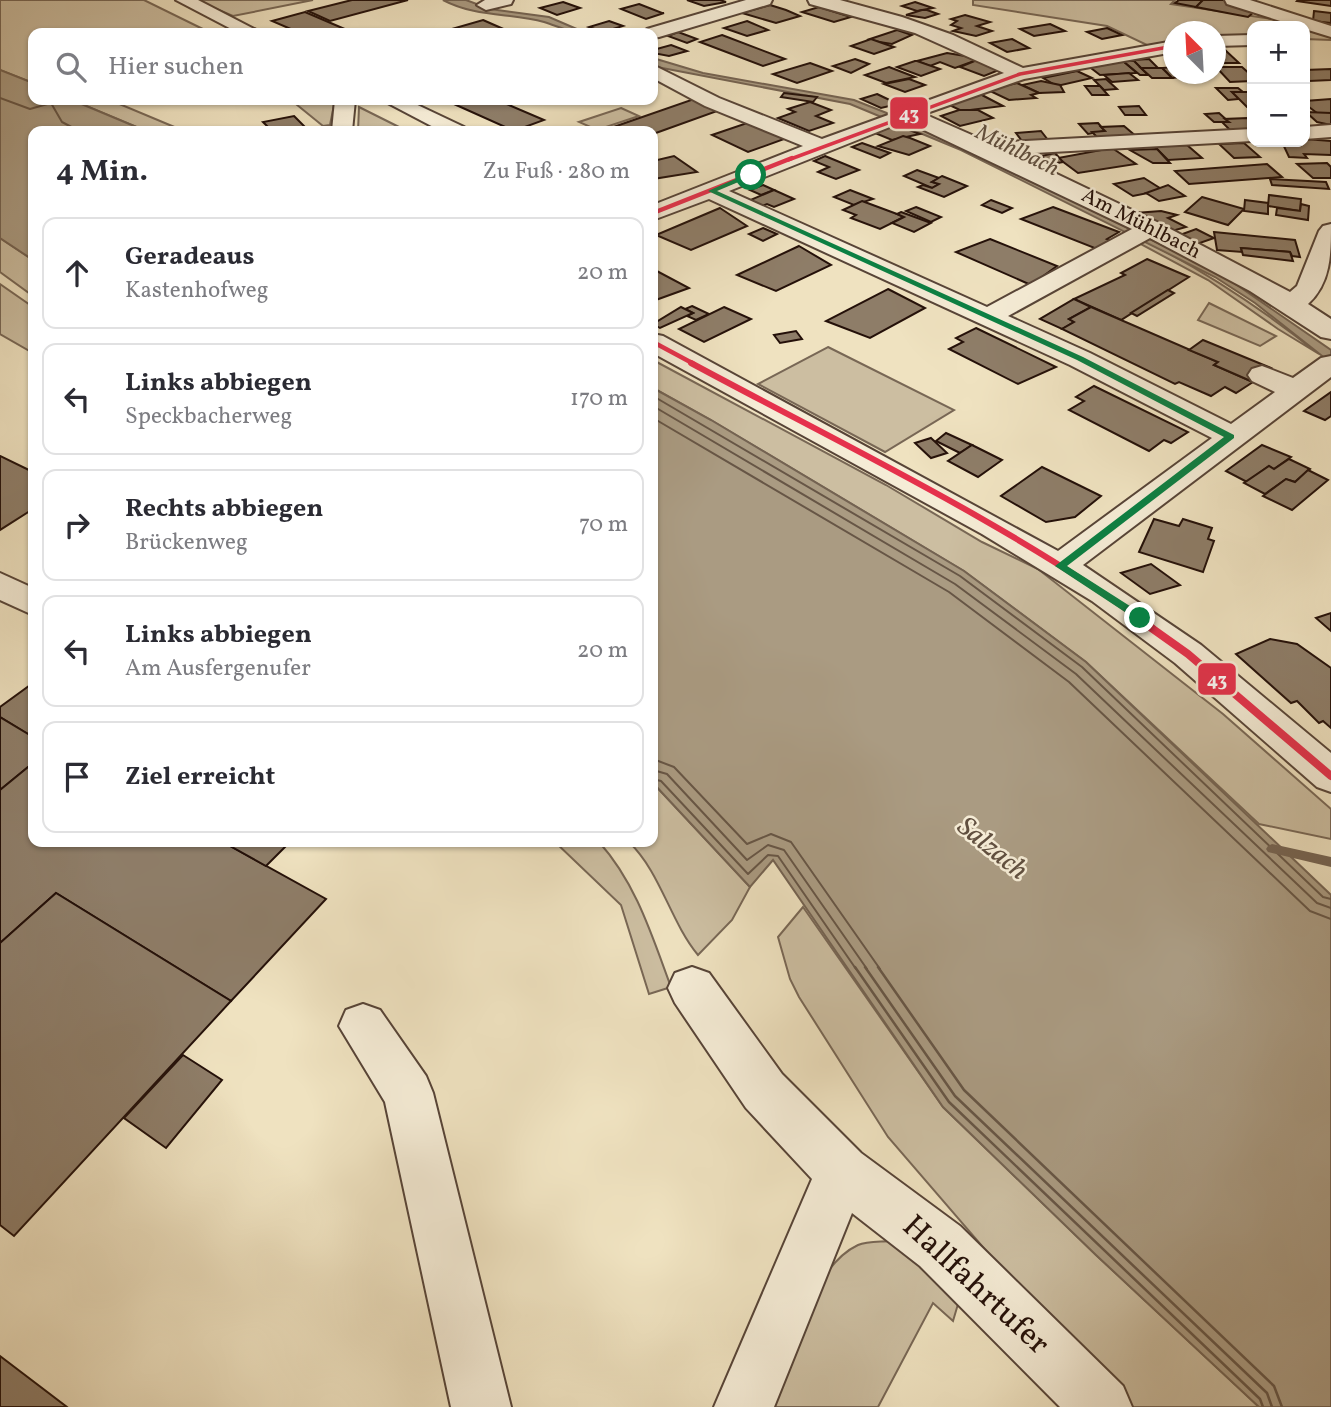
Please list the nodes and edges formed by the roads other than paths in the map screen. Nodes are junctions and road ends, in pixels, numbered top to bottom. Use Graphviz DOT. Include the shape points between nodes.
graph roads {
  1 [pos="184,0"];
  2 [pos="505,0"];
  3 [pos="764,0"];
  4 [pos="816,0"];
  5 [pos="1233,0"];
  6 [pos="486,5"];
  7 [pos="243,28"];
  8 [pos="658,32"];
  9 [pos="1331,32"];
  10 [pos="1247,40"];
  11 [pos="1226,41"];
  12 [pos="1310,41"];
  13 [pos="1331,41"];
  14 [pos="1163,48"];
  15 [pos="658,74"];
  16 [pos="1020,74"];
  17 [pos="345,105"];
  18 [pos="402,105"];
  19 [pos="896,117"];
  20 [pos="342,126"];
  21 [pos="447,126"];
  22 [pos="1331,131"];
  23 [pos="1310,132"];
  24 [pos="1247,135"];
  25 [pos="821,146"];
  26 [pos="990,149"];
  27 [pos="711,191"];
  28 [pos="658,211"];
  29 [pos="1331,231"];
  30 [pos="1142,232"];
  31 [pos="1293,303"];
  32 [pos="989,316"];
  33 [pos="1331,331"];
  34 [pos="658,345"];
  35 [pos="1330,365"];
  36 [pos="1262,375"];
  37 [pos="1295,390"];
  38 [pos="1231,436"];
  39 [pos="1060,566"];
  40 [pos="0,585"];
  41 [pos="28,600"];
  42 [pos="1331,776"];
  43 [pos="692,988"];
  44 [pos="363,1026"];
  45 [pos="842,1172"];
  46 [pos="481,1407"];
  47 [pos="744,1407"];
  48 [pos="1102,1407"];
  1 -- 7 [label="street"];
  2 -- 6 [label="street"];
  3 -- 8 [label="street"];
  4 -- 16 [label="street" via="927,30"];
  5 -- 9 [label="street"];
  10 -- 11 [label="street"];
  12 -- 13 [label="street"];
  14 -- 16 [label="street"];
  15 -- 25 [label="street" via="712,102"];
  16 -- 19 [label="street"];
  17 -- 20 [label="street"];
  18 -- 21 [label="street"];
  19 -- 25 [label="street"];
  19 -- 26 [label="street, Am Mühlbach"];
  22 -- 23 [label="street"];
  24 -- 26 [label="street"];
  25 -- 27 [label="street"];
  26 -- 30 [label="street, Am Mühlbach"];
  27 -- 28 [label="street"];
  27 -- 32 [label="street"];
  29 -- 31 [label="street" via="1309,290"];
  30 -- 31 [label="street, Am Mühlbach"];
  30 -- 32 [label="street"];
  31 -- 33 [label="street, Am Mühlbach"];
  32 -- 38 [label="street"];
  34 -- 39 [label="street"];
  35 -- 37 [label="street"];
  36 -- 37 [label="street"];
  37 -- 38 [label="street"];
  38 -- 39 [label="street"];
  39 -- 42 [label="street" via="1188,654"];
  40 -- 41 [label="street"];
  43 -- 45 [label="street, Hallfahrtufer" via="764,1091"];
  44 -- 46 [label="street" via="408,1093"];
  45 -- 47 [label="street"];
  45 -- 48 [label="street, Hallfahrtufer" via="940,1246"];
}
